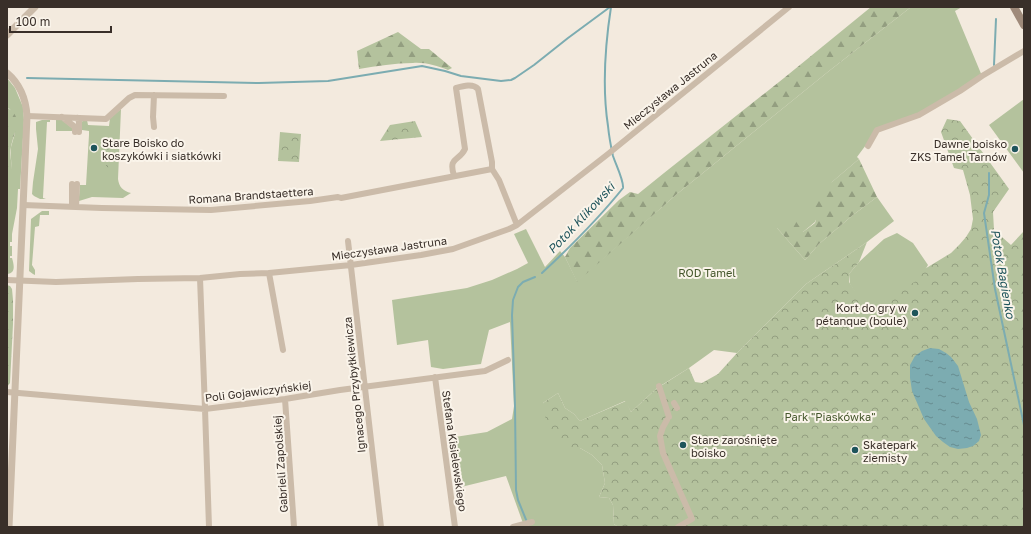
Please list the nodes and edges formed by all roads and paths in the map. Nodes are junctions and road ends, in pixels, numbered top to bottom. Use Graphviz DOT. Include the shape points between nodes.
graph roads {
  1 [pos="35,7"];
  2 [pos="789,7"];
  3 [pos="1014,7"];
  4 [pos="1024,25"];
  5 [pos="7,34"];
  6 [pos="1024,51"];
  7 [pos="7,73"];
  8 [pos="956,84"];
  9 [pos="960,91"];
  10 [pos="154,95"];
  11 [pos="224,96"];
  12 [pos="27,116"];
  13 [pos="62,117"];
  14 [pos="77,118"];
  15 [pos="154,127"];
  16 [pos="868,146"];
  17 [pos="492,169"];
  18 [pos="454,176"];
  19 [pos="75,184"];
  20 [pos="23,205"];
  21 [pos="74,207"];
  22 [pos="517,225"];
  23 [pos="348,241"];
  24 [pos="351,265"];
  25 [pos="269,273"];
  26 [pos="200,278"];
  27 [pos="7,280"];
  28 [pos="20,280"];
  29 [pos="283,350"];
  30 [pos="508,360"];
  31 [pos="435,377"];
  32 [pos="659,386"];
  33 [pos="364,388"];
  34 [pos="7,392"];
  35 [pos="15,393"];
  36 [pos="284,399"];
  37 [pos="206,409"];
  38 [pos="530,523"];
  39 [pos="9,527"];
  40 [pos="209,527"];
  41 [pos="294,527"];
  42 [pos="381,527"];
  43 [pos="455,527"];
  44 [pos="513,527"];
  45 [pos="678,527"];
  1 -- 5 [label="street"];
  2 -- 22 [label="street, Mieczysława Jastruna"];
  3 -- 4 [label="main road"];
  6 -- 9 [label="street"];
  7 -- 12 [label="street" via="20,89"];
  8 -- 9 [label="street"];
  9 -- 16 [label="street" via="919,115 877,130"];
  10 -- 11 [label="street"];
  10 -- 14 [label="street" via="135,95 106,119"];
  10 -- 15 [label="street"];
  12 -- 13 [label="street"];
  12 -- 20 [label="street"];
  13 -- 14 [label="street"];
  13 -- 14 [label="street" via="77,132"];
  17 -- 18 [label="street, Romana Brandstaettera"];
  17 -- 18 [label="street" via="478,89 471,86 460,87 456,88 465,148 452,164"];
  17 -- 22 [label="street"];
  18 -- 21 [label="street, Romana Brandstaettera" via="341,198 211,210"];
  19 -- 21 [label="street"];
  20 -- 21 [label="street, Romana Brandstaettera"];
  20 -- 28 [label="street"];
  22 -- 24 [label="street, Mieczysława Jastruna" via="452,249"];
  23 -- 24 [label="street, Ignacego Przybyłkiewicza"];
  24 -- 25 [label="street, Mieczysława Jastruna"];
  24 -- 33 [label="street, Ignacego Przybyłkiewicza"];
  25 -- 26 [label="street, Mieczysława Jastruna"];
  25 -- 29 [label="street"];
  26 -- 28 [label="street, Mieczysława Jastruna" via="56,282"];
  26 -- 37 [label="street"];
  27 -- 28 [label="street, Mieczysława Jastruna"];
  28 -- 35 [label="street"];
  30 -- 31 [label="street, Poli Gojawiczyńskiej" via="485,371"];
  31 -- 33 [label="street, Poli Gojawiczyńskiej"];
  31 -- 43 [label="street, Stefana Kisielewskiego"];
  32 -- 45 [label="street" via="668,419 660,436 662,448 692,519"];
  33 -- 36 [label="street, Poli Gojawiczyńskiej"];
  33 -- 42 [label="street, Ignacego Przybyłkiewicza"];
  34 -- 35 [label="street, Poli Gojawiczyńskiej"];
  35 -- 37 [label="street, Poli Gojawiczyńskiej"];
  35 -- 39 [label="street"];
  36 -- 37 [label="street, Poli Gojawiczyńskiej"];
  36 -- 41 [label="street, Gabrieli Zapolskiej"];
  37 -- 40 [label="street"];
  38 -- 44 [label="street"];
}
